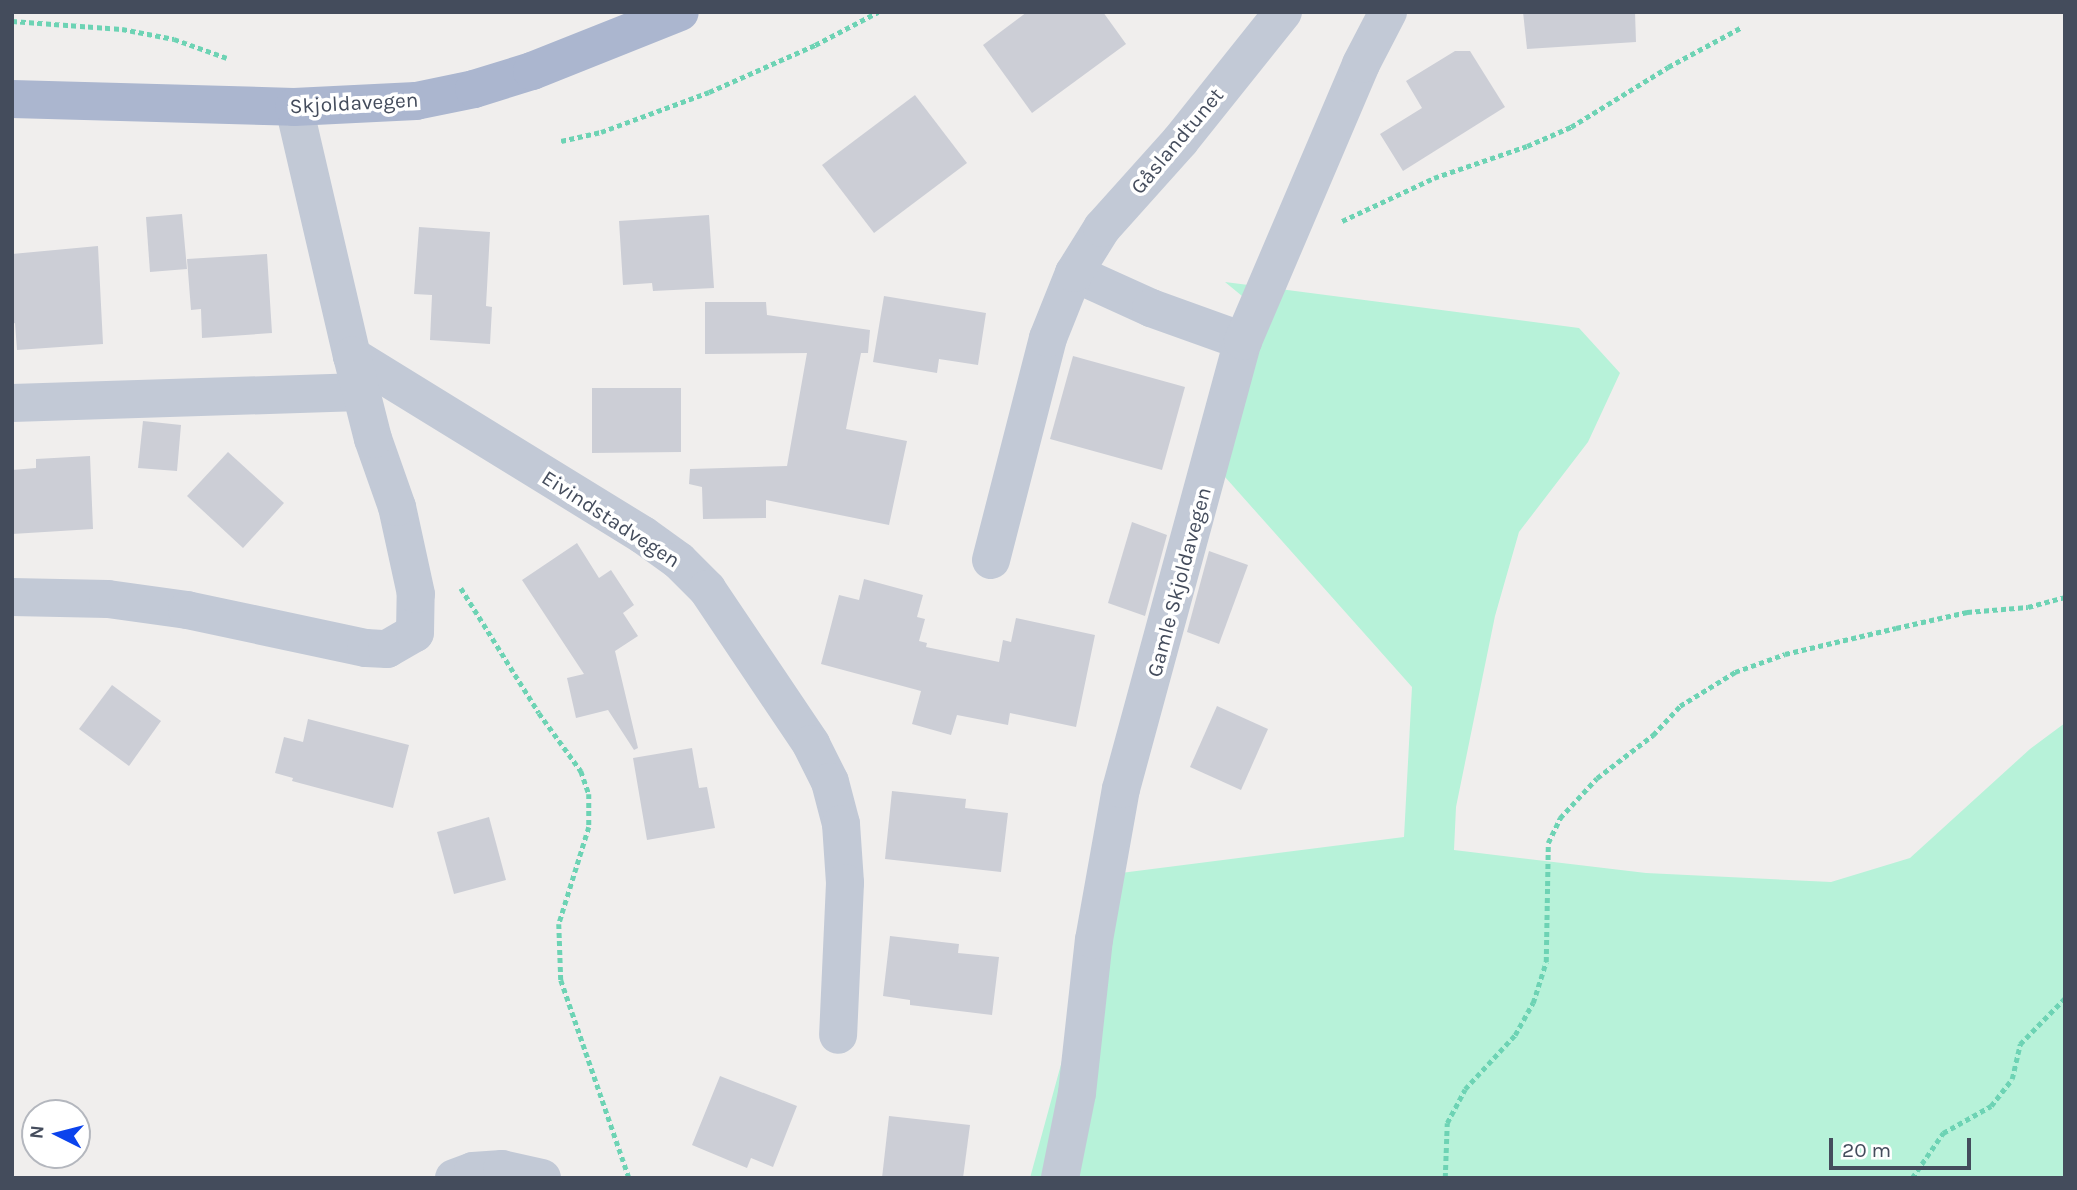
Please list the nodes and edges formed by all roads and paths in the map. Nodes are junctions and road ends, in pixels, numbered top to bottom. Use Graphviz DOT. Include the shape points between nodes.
graph roads {
  1 [pos="680,12"];
  2 [pos="878,12"];
  3 [pos="1283,12"];
  4 [pos="1388,12"];
  5 [pos="12,21"];
  6 [pos="1742,27"];
  7 [pos="229,59"];
  8 [pos="12,99"];
  9 [pos="294,107"];
  10 [pos="561,141"];
  11 [pos="1283,245"];
  12 [pos="1074,273"];
  13 [pos="1243,341"];
  14 [pos="357,374"];
  15 [pos="12,403"];
  16 [pos="991,560"];
  17 [pos="459,586"];
  18 [pos="12,597"];
  19 [pos="2065,597"];
  20 [pos="2065,998"];
  21 [pos="838,1035"];
  22 [pos="454,1178"];
  23 [pos="542,1178"];
  24 [pos="629,1178"];
  25 [pos="1060,1178"];
  26 [pos="1445,1178"];
  27 [pos="1912,1178"];
  1 -- 9 [label="main road, Skjoldavegen" via="474,89 416,101"];
  2 -- 10 [label="path" via="709,92 601,132"];
  3 -- 12 [label="street, Gåslandtunet" via="1180,141 1102,228"];
  4 -- 11 [label="street, Gamle Skjoldavegen"];
  5 -- 7 [label="path" via="122,29 174,39"];
  6 -- 11 [label="path" via="1571,127 1422,183 1368,211"];
  8 -- 9 [label="main road, Skjoldavegen"];
  9 -- 14 [label="street"];
  11 -- 13 [label="street, Gamle Skjoldavegen"];
  12 -- 13 [label="street" via="1151,308"];
  12 -- 16 [label="street, Gåslandtunet" via="1048,338"];
  13 -- 25 [label="street, Gamle Skjoldavegen" via="1119,801 1094,940 1077,1093"];
  14 -- 15 [label="street"];
  14 -- 18 [label="street" via="397,507 416,594 415,634 387,649 366,648 187,610 108,599"];
  14 -- 21 [label="street, Eivindstadvegen" via="643,535 708,589 811,744 830,782 841,824 845,883"];
  17 -- 24 [label="path" via="581,771 589,794 589,827 559,924 561,979"];
  19 -- 26 [label="path" via="1896,628 1785,654 1735,672 1680,706 1653,735 1597,778 1560,818 1548,843 1546,962 1533,1003 1515,1035 1465,1089 1447,1123"];
  20 -- 27 [label="path" via="2020,1044 2012,1079 1992,1106 1943,1133"];
  22 -- 23 [label="street" via="502,1169"];
}
